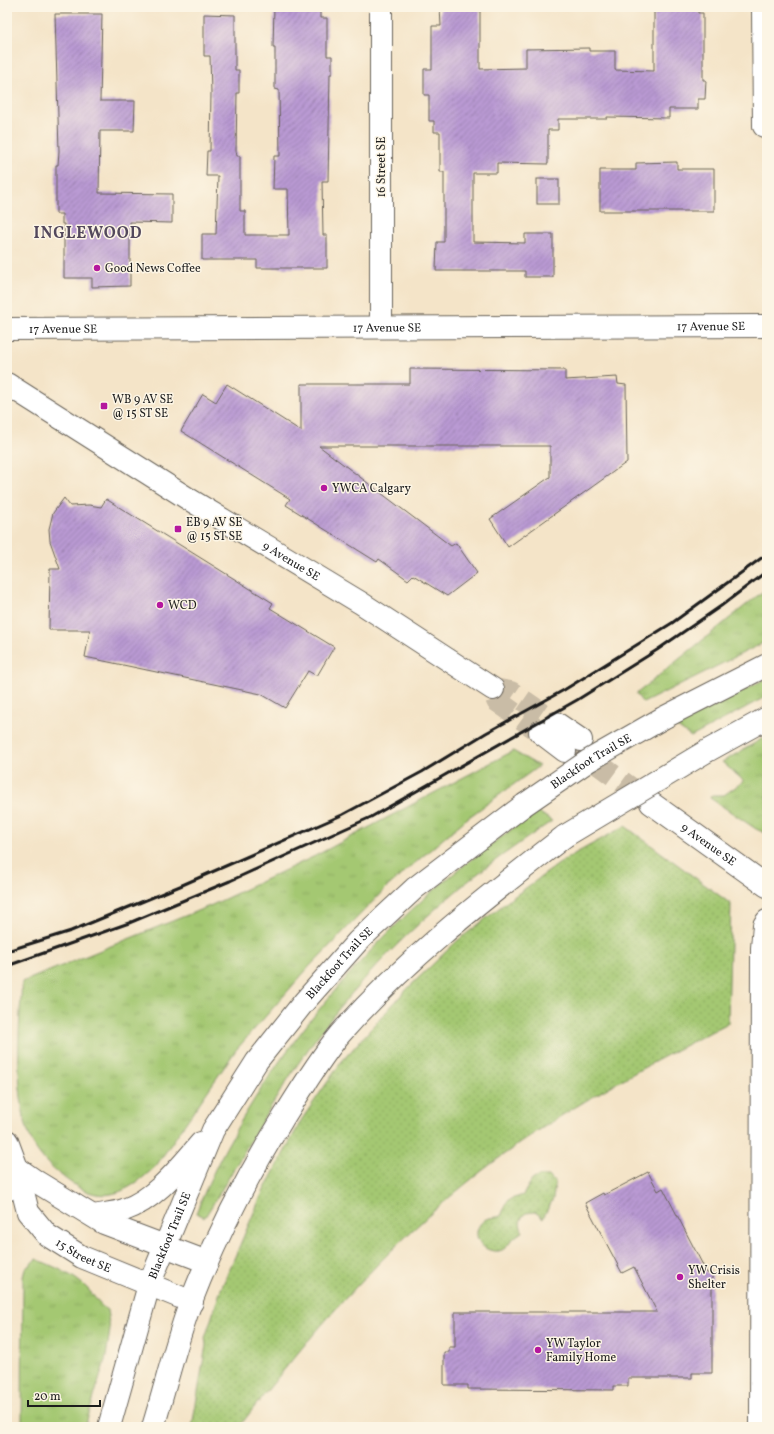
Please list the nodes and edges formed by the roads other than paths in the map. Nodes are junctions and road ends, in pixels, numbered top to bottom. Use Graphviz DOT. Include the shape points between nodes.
graph roads {
  1 [pos="381,7"];
  2 [pos="763,7"];
  3 [pos="764,126"];
  4 [pos="767,326"];
  5 [pos="381,327"];
  6 [pos="7,329"];
  7 [pos="7,384"];
  8 [pos="767,665"];
  9 [pos="493,689"];
  10 [pos="767,718"];
  11 [pos="548,727"];
  12 [pos="573,746"];
  13 [pos="652,802"];
  14 [pos="767,886"];
  15 [pos="767,921"];
  16 [pos="213,1130"];
  17 [pos="7,1141"];
  18 [pos="17,1168"];
  19 [pos="7,1190"];
  20 [pos="94,1216"];
  21 [pos="165,1247"];
  22 [pos="207,1262"];
  23 [pos="149,1285"];
  24 [pos="192,1302"];
  25 [pos="109,1427"];
  26 [pos="153,1427"];
  27 [pos="761,1427"];
  1 -- 5 [label="main road, 16 Street SE"];
  2 -- 3 [label="main road"];
  4 -- 5 [label="main road, 17 Avenue SE"];
  5 -- 6 [label="main road, 17 Avenue SE"];
  7 -- 9 [label="main road, 9 Avenue SE" via="187,498 361,603"];
  8 -- 16 [label="main road, Blackfoot Trail SE, bridge" via="663,718 588,761 524,804 415,888 358,941 304,1002 257,1061"];
  10 -- 22 [label="main road, bridge" via="565,836 447,929 394,976 338,1036 294,1100 256,1163"];
  11 -- 12 [label="main road"];
  13 -- 14 [label="main road, 9 Avenue SE"];
  15 -- 27 [label="main road" via="764,925 762,948"];
  16 -- 20 [label="main road" via="172,1176 147,1197 125,1209"];
  16 -- 21 [label="main road, Blackfoot Trail SE"];
  17 -- 18 [label="main road, 15 Street SE"];
  18 -- 19 [label="main road"];
  18 -- 20 [label="main road"];
  18 -- 23 [label="main road, 15 Street SE" via="28,1212 47,1235 82,1257"];
  20 -- 21 [label="main road" via="104,1223"];
  21 -- 22 [label="main road"];
  21 -- 23 [label="main road, Blackfoot Trail SE"];
  22 -- 24 [label="main road"];
  23 -- 24 [label="main road, 15 Street SE"];
  23 -- 25 [label="main road, Blackfoot Trail SE"];
  24 -- 26 [label="main road"];
}
